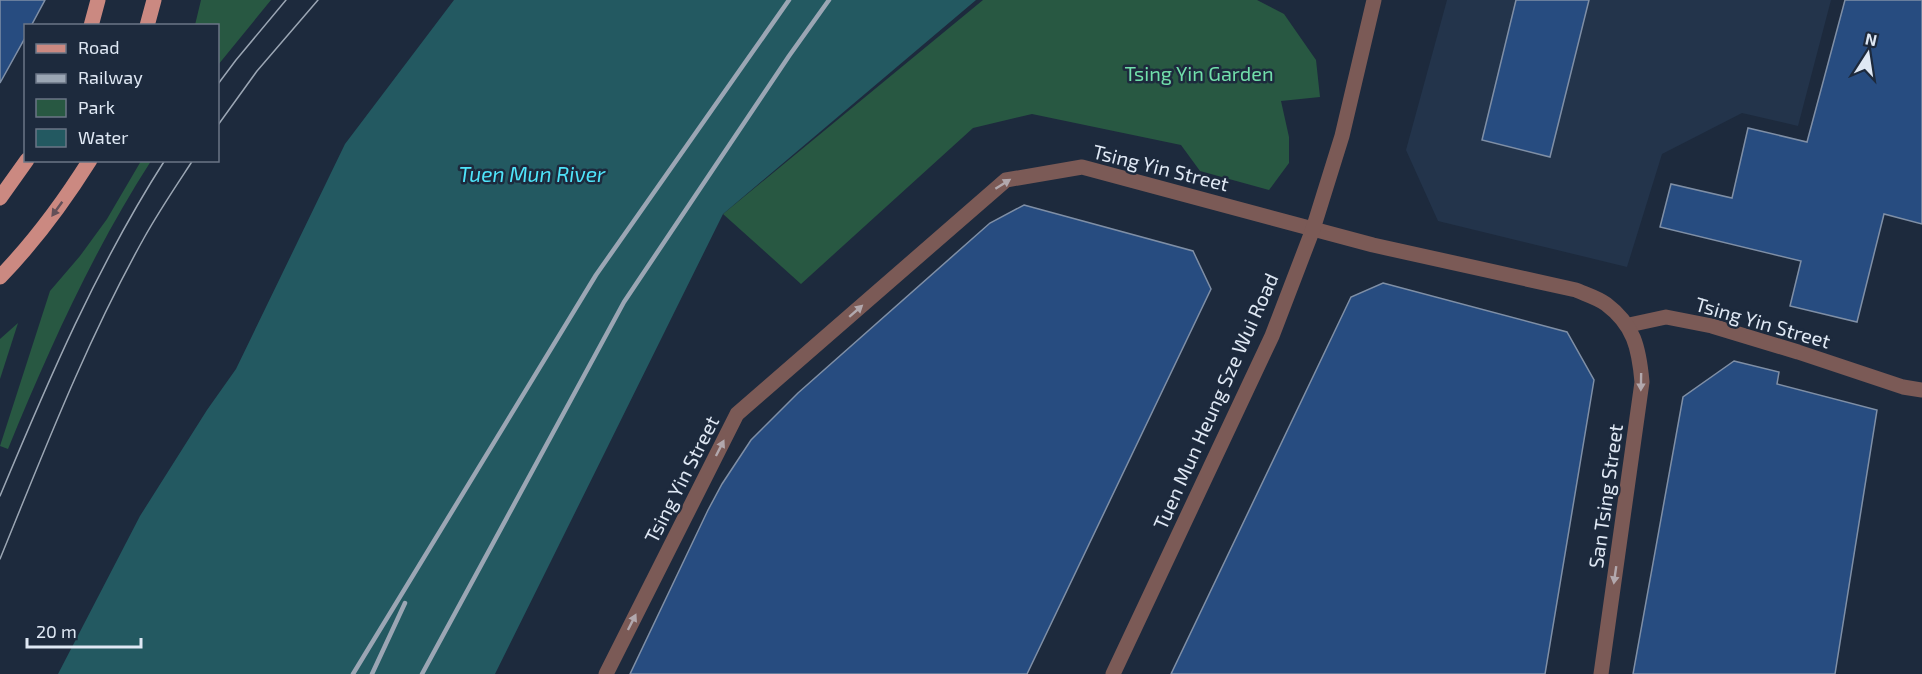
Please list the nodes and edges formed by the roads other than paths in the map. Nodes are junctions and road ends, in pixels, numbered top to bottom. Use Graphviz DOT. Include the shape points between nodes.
graph roads {
  1 [pos="98,0"];
  2 [pos="154,0"];
  3 [pos="1374,0"];
  4 [pos="92,24"];
  5 [pos="148,24"];
  6 [pos="26,162"];
  7 [pos="89,162"];
  8 [pos="0,198"];
  9 [pos="1313,229"];
  10 [pos="0,277"];
  11 [pos="1629,325"];
  12 [pos="1922,390"];
  13 [pos="606,674"];
  14 [pos="1113,674"];
  15 [pos="1600,674"];
  1 -- 4 [label="main road"];
  2 -- 5 [label="main road"];
  3 -- 9 [label="street, Tuen Mun Heung Sze Wui Road" via="1342,136"];
  6 -- 8 [label="main road"];
  7 -- 10 [label="main road, one-way" via="44,228"];
  9 -- 11 [label="street, Tsing Yin Street" via="1576,290 1605,303"];
  13 -- 9 [label="street, Tsing Yin Street, one-way" via="737,414 1006,180 1082,167"];
  9 -- 14 [label="street, Tuen Mun Heung Sze Wui Road" via="1272,336"];
  11 -- 12 [label="street, Tsing Yin Street" via="1666,317 1712,326"];
  11 -- 15 [label="street, San Tsing Street, one-way" via="1640,354 1642,382"];
}
